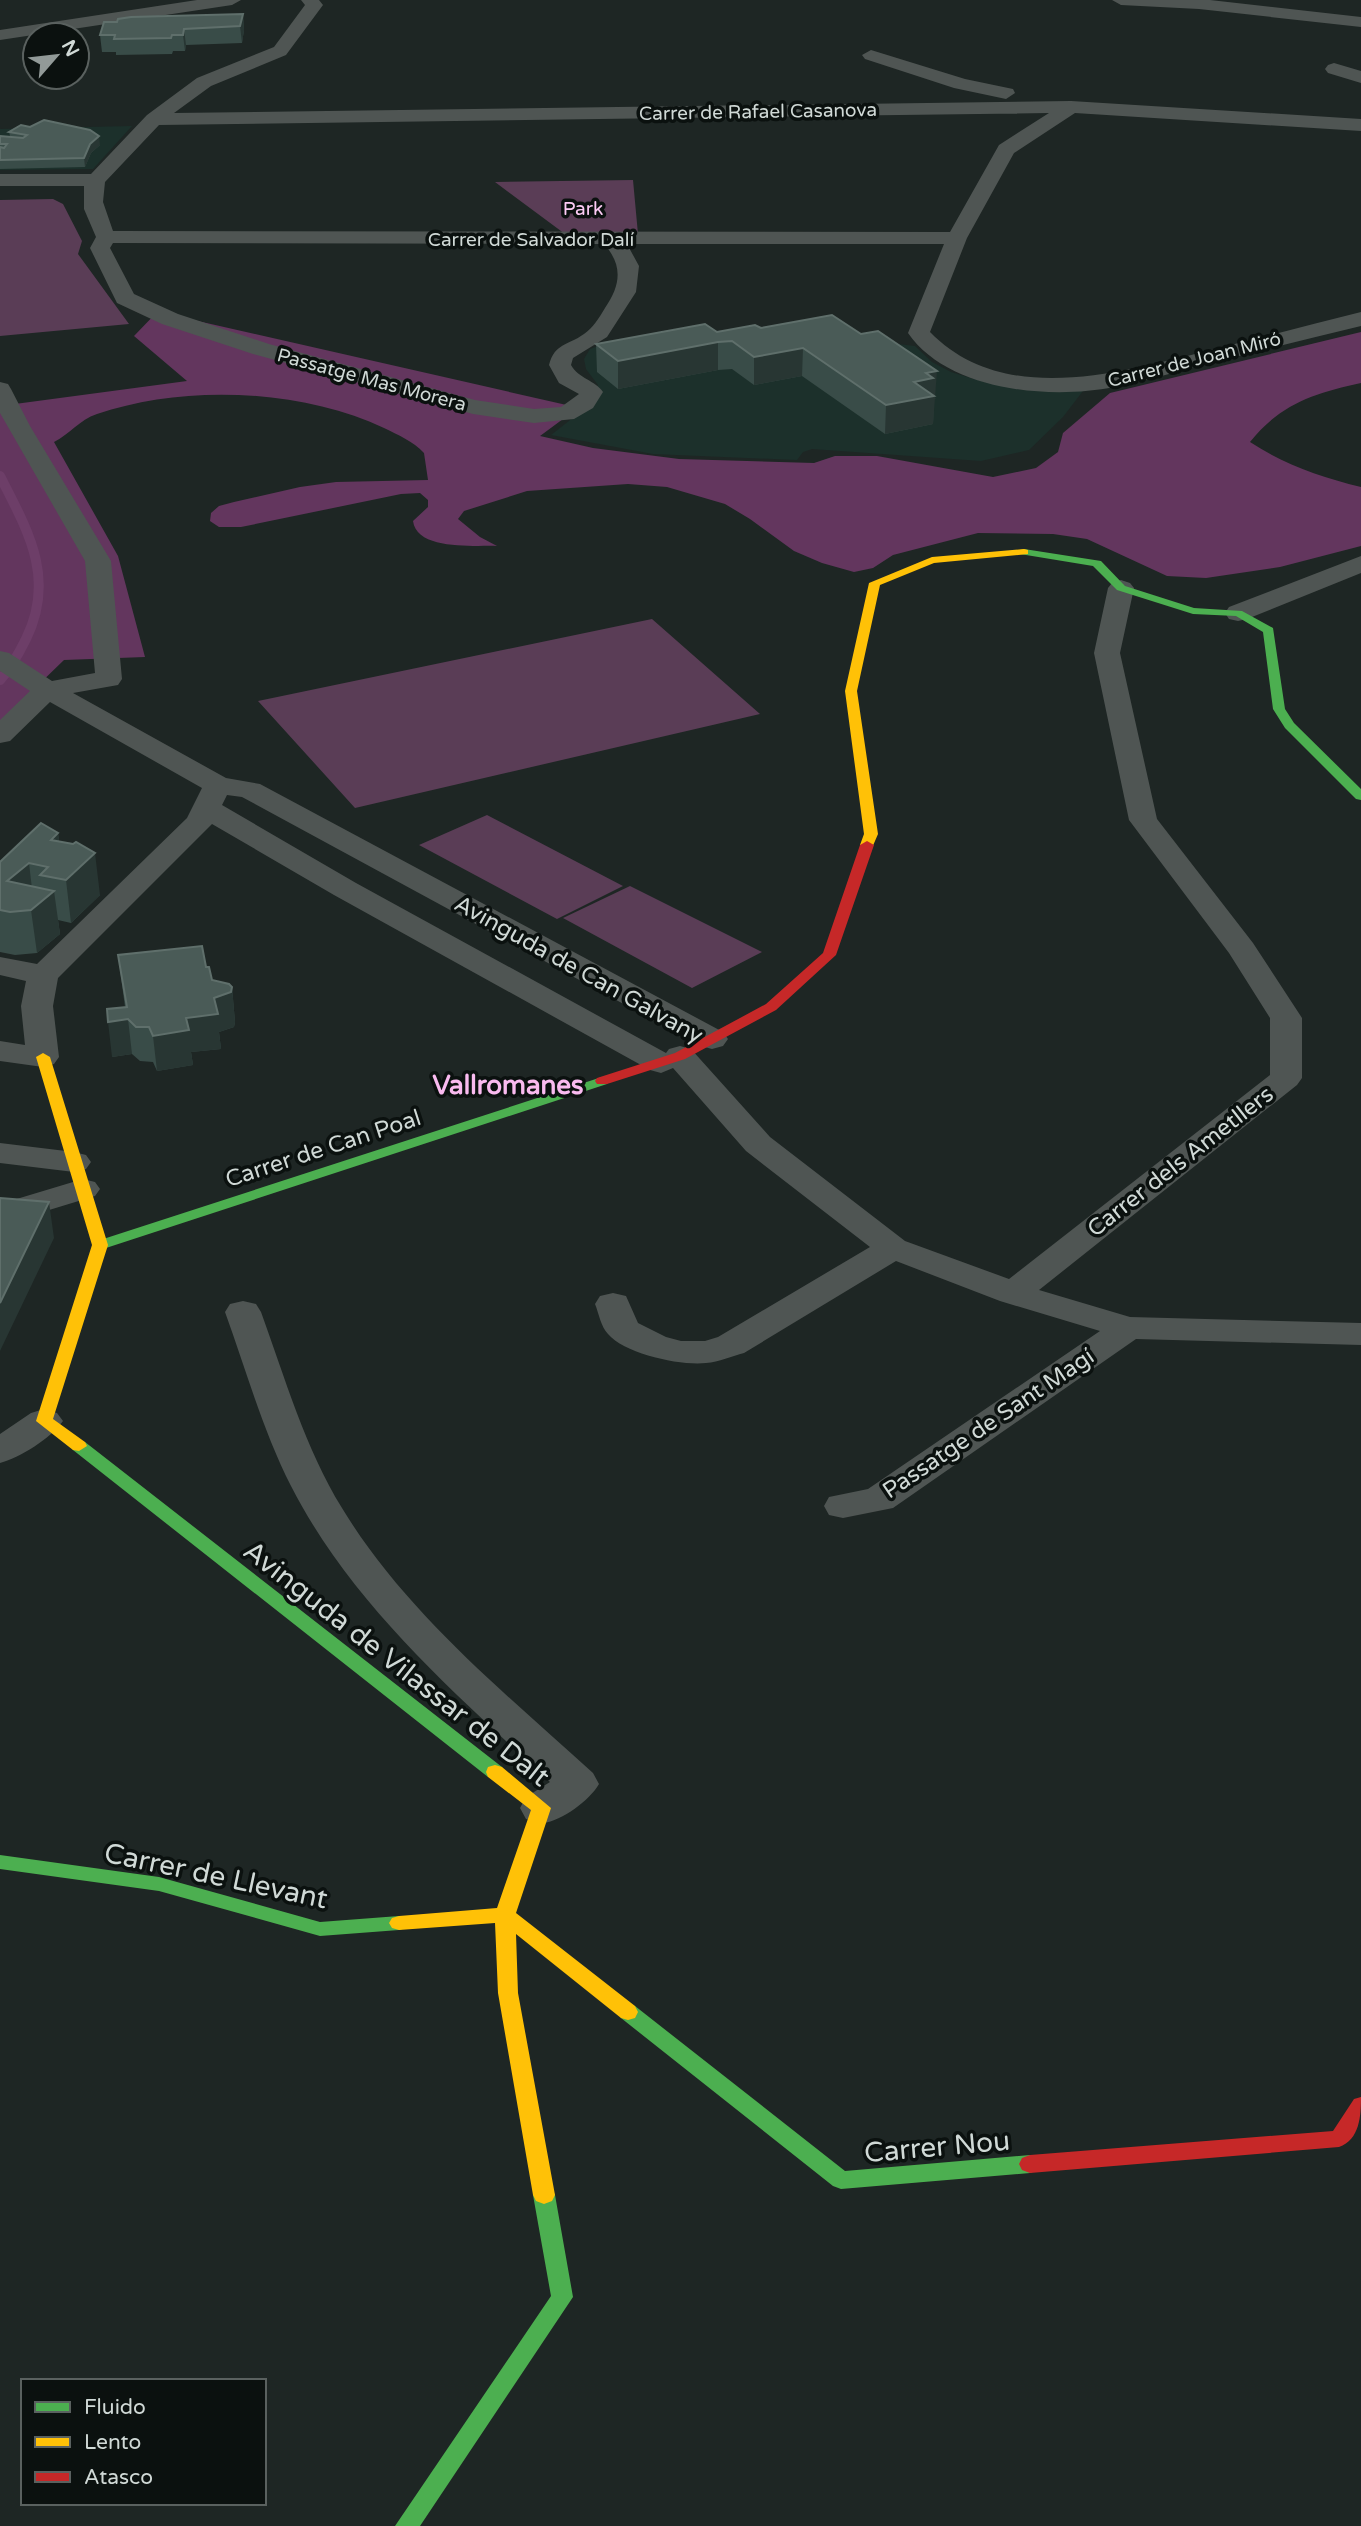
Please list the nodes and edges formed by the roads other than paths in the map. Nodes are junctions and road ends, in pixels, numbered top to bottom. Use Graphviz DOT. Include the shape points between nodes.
graph roads {
  1 [pos="232,0"];
  2 [pos="310,0"];
  3 [pos="1121,0"];
  4 [pos="73,7"];
  5 [pos="86,21"];
  6 [pos="91,21"];
  7 [pos="1361,22"];
  8 [pos="21,32"];
  9 [pos="0,35"];
  10 [pos="871,55"];
  11 [pos="1334,69"];
  12 [pos="1361,77"];
  13 [pos="1071,107"];
  14 [pos="155,119"];
  15 [pos="1361,125"];
  16 [pos="0,180"];
  17 [pos="94,186"];
  18 [pos="0,193"];
  19 [pos="106,237"];
  20 [pos="957,238"];
  21 [pos="611,239"];
  22 [pos="631,277"];
  23 [pos="649,296"];
  24 [pos="638,318"];
  25 [pos="1361,319"];
  26 [pos="597,334"];
  27 [pos="0,389"];
  28 [pos="1361,564"];
  29 [pos="1121,588"];
  30 [pos="1238,613"];
  31 [pos="0,659"];
  32 [pos="47,690"];
  33 [pos="0,735"];
  34 [pos="1361,796"];
  35 [pos="212,797"];
  36 [pos="0,966"];
  37 [pos="44,975"];
  38 [pos="712,1039"];
  39 [pos="0,1051"];
  40 [pos="43,1057"];
  41 [pos="670,1059"];
  42 [pos="0,1153"];
  43 [pos="79,1176"];
  44 [pos="0,1215"];
  45 [pos="100,1245"];
  46 [pos="893,1248"];
  47 [pos="1013,1293"];
  48 [pos="613,1304"];
  49 [pos="243,1312"];
  50 [pos="1128,1328"];
  51 [pos="1361,1334"];
  52 [pos="44,1421"];
  53 [pos="0,1451"];
  54 [pos="843,1506"];
  55 [pos="541,1808"];
  56 [pos="0,1862"];
  57 [pos="505,1915"];
  58 [pos="1354,2131"];
  59 [pos="407,2526"];
  1 -- 6 [label="street"];
  2 -- 14 [label="street" via="314,5 279,51 204,82"];
  3 -- 7 [label="street"];
  4 -- 5 [label="street"];
  8 -- 9 [label="street"];
  10 -- 13 [label="street" via="961,84"];
  11 -- 12 [label="street"];
  13 -- 14 [label="street, Carrer de Rafael Casanova"];
  13 -- 15 [label="street, Carrer de Rafael Casanova"];
  13 -- 20 [label="street" via="1006,149"];
  14 -- 17 [label="street"];
  16 -- 17 [label="street"];
  17 -- 18 [label="street"];
  17 -- 19 [label="street" via="92,204"];
  19 -- 21 [label="street, Carrer de Salvador Dalí"];
  19 -- 26 [label="street, Passatge Mas Morera" via="100,248 125,298 261,349 473,407 534,416 566,414 585,403 592,392 567,378 560,365 563,354"];
  20 -- 21 [label="street, Carrer de Salvador Dalí"];
  20 -- 25 [label="street, Carrer de Joan Miró" via="919,333 948,359 984,374 1054,385 1112,381"];
  21 -- 22 [label="street"];
  22 -- 23 [label="street"];
  22 -- 26 [label="street, Passatge Mas Morera" via="624,299"];
  24 -- 26 [label="street, Passatge Mas Morera"];
  27 -- 32 [label="street" via="98,561 109,679"];
  28 -- 30 [label="street"];
  29 -- 30 [label="street" via="1193,611"];
  29 -- 38 [label="street" via="1097,563 1030,552 932,560 875,583 851,691 871,834 829,955 771,1007"];
  29 -- 47 [label="street, Carrer dels Ametllers" via="1107,653 1143,820 1242,949 1286,1018 1286,1078"];
  30 -- 34 [label="street" via="1269,630 1279,709 1289,725"];
  31 -- 32 [label="street, Avinguda de Can Galvany"];
  32 -- 33 [label="street"];
  32 -- 35 [label="street, Avinguda de Can Galvany"];
  35 -- 37 [label="street" via="199,822"];
  35 -- 38 [label="street, Avinguda de Can Galvany" via="250,790"];
  35 -- 41 [label="street, Avinguda de Can Galvany" via="345,890"];
  36 -- 37 [label="street"];
  37 -- 40 [label="street" via="35,1013"];
  38 -- 41 [label="street, Avinguda de Can Galvany"];
  39 -- 40 [label="street"];
  40 -- 43 [label="street"];
  41 -- 45 [label="street, Carrer de Can Poal"];
  41 -- 46 [label="street, Avinguda de Can Galvany" via="758,1144"];
  42 -- 43 [label="street"];
  43 -- 44 [label="street"];
  43 -- 45 [label="street"];
  45 -- 52 [label="street"];
  46 -- 47 [label="street, Avinguda de Can Galvany"];
  46 -- 48 [label="street" via="778,1320 707,1352 662,1347 622,1329"];
  47 -- 50 [label="street, Avinguda de Can Galvany"];
  49 -- 55 [label="street" via="290,1439 321,1507 363,1571 461,1674 578,1784"];
  50 -- 51 [label="street, Avinguda de Can Galvany"];
  50 -- 54 [label="street, Passatge de Sant Magí" via="879,1499"];
  52 -- 53 [label="street"];
  52 -- 55 [label="street, Avinguda de Vilassar de Dalt"];
  55 -- 57 [label="street, Avinguda de Vilassar de Dalt"];
  56 -- 57 [label="street, Carrer de Llevant" via="159,1884 320,1929"];
  57 -- 58 [label="street, Carrer Nou" via="841,2180"];
  57 -- 59 [label="street, Avinguda de Vilassar de Dalt" via="508,1993 562,2297"];
}
